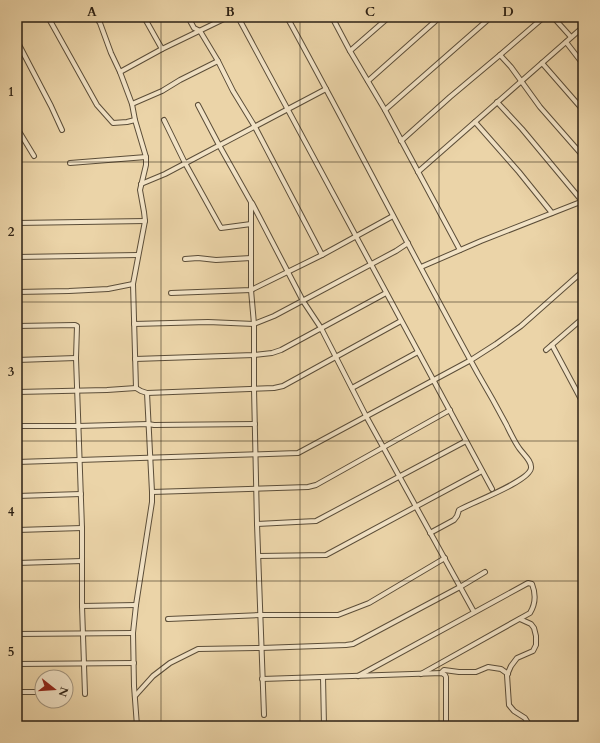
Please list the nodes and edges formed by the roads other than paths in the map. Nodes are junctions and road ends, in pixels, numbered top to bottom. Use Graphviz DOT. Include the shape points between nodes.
graph roads {
  1 [pos="48,17"];
  2 [pos="96,17"];
  3 [pos="144,17"];
  4 [pos="188,17"];
  5 [pos="228,17"];
  6 [pos="238,17"];
  7 [pos="287,17"];
  8 [pos="389,17"];
  9 [pos="440,17"];
  10 [pos="491,17"];
  11 [pos="544,17"];
  12 [pos="553,17"];
  13 [pos="334,18"];
  14 [pos="583,27"];
  15 [pos="200,31"];
  16 [pos="571,37"];
  17 [pos="17,41"];
  18 [pos="566,42"];
  19 [pos="162,49"];
  20 [pos="350,52"];
  21 [pos="500,55"];
  22 [pos="218,61"];
  23 [pos="542,63"];
  24 [pos="583,64"];
  25 [pos="120,72"];
  26 [pos="521,81"];
  27 [pos="368,82"];
  28 [pos="326,89"];
  29 [pos="497,102"];
  30 [pos="132,104"];
  31 [pos="198,105"];
  32 [pos="287,109"];
  33 [pos="385,110"];
  34 [pos="583,110"];
  35 [pos="135,120"];
  36 [pos="164,120"];
  37 [pos="475,122"];
  38 [pos="255,127"];
  39 [pos="17,128"];
  40 [pos="62,130"];
  41 [pos="401,141"];
  42 [pos="219,145"];
  43 [pos="34,156"];
  44 [pos="583,156"];
  45 [pos="146,157"];
  46 [pos="70,163"];
  47 [pos="185,163"];
  48 [pos="418,172"];
  49 [pos="142,184"];
  50 [pos="583,201"];
  51 [pos="251,202"];
  52 [pos="552,213"];
  53 [pos="393,216"];
  54 [pos="145,221"];
  55 [pos="17,223"];
  56 [pos="251,224"];
  57 [pos="356,236"];
  58 [pos="408,243"];
  59 [pos="460,250"];
  60 [pos="138,255"];
  61 [pos="322,256"];
  62 [pos="17,257"];
  63 [pos="251,258"];
  64 [pos="185,259"];
  65 [pos="371,264"];
  66 [pos="421,267"];
  67 [pos="583,271"];
  68 [pos="288,273"];
  69 [pos="133,284"];
  70 [pos="251,290"];
  71 [pos="17,292"];
  72 [pos="170,293"];
  73 [pos="386,293"];
  74 [pos="303,301"];
  75 [pos="582,319"];
  76 [pos="402,321"];
  77 [pos="134,324"];
  78 [pos="254,324"];
  79 [pos="17,326"];
  80 [pos="583,326"];
  81 [pos="321,328"];
  82 [pos="552,345"];
  83 [pos="546,350"];
  84 [pos="418,352"];
  85 [pos="254,355"];
  86 [pos="336,357"];
  87 [pos="76,358"];
  88 [pos="135,359"];
  89 [pos="17,360"];
  90 [pos="471,360"];
  91 [pos="433,380"];
  92 [pos="136,388"];
  93 [pos="352,388"];
  94 [pos="254,389"];
  95 [pos="78,390"];
  96 [pos="17,392"];
  97 [pos="147,393"];
  98 [pos="583,403"];
  99 [pos="450,410"];
  100 [pos="366,416"];
  101 [pos="148,424"];
  102 [pos="255,424"];
  103 [pos="17,426"];
  104 [pos="78,426"];
  105 [pos="466,440"];
  106 [pos="383,447"];
  107 [pos="256,454"];
  108 [pos="150,457"];
  109 [pos="80,460"];
  110 [pos="17,462"];
  111 [pos="482,471"];
  112 [pos="400,476"];
  113 [pos="257,489"];
  114 [pos="492,490"];
  115 [pos="152,492"];
  116 [pos="81,494"];
  117 [pos="17,496"];
  118 [pos="416,506"];
  119 [pos="257,524"];
  120 [pos="82,528"];
  121 [pos="17,530"];
  122 [pos="430,533"];
  123 [pos="259,556"];
  124 [pos="444,558"];
  125 [pos="82,561"];
  126 [pos="17,563"];
  127 [pos="485,572"];
  128 [pos="460,586"];
  129 [pos="136,605"];
  130 [pos="82,606"];
  131 [pos="474,612"];
  132 [pos="260,615"];
  133 [pos="168,619"];
  134 [pos="520,619"];
  135 [pos="83,633"];
  136 [pos="133,633"];
  137 [pos="17,634"];
  138 [pos="261,648"];
  139 [pos="134,663"];
  140 [pos="17,664"];
  141 [pos="85,664"];
  142 [pos="441,673"];
  143 [pos="421,674"];
  144 [pos="508,674"];
  145 [pos="358,676"];
  146 [pos="323,677"];
  147 [pos="262,679"];
  148 [pos="17,692"];
  149 [pos="34,692"];
  150 [pos="85,694"];
  151 [pos="135,696"];
  152 [pos="264,715"];
  153 [pos="137,726"];
  154 [pos="324,726"];
  155 [pos="446,726"];
  156 [pos="530,726"];
  1 -- 35 [label="street" via="104,114 112,123"];
  2 -- 25 [label="street"];
  3 -- 19 [label="street"];
  4 -- 15 [label="street" via="194,28"];
  5 -- 15 [label="street"];
  6 -- 32 [label="street"];
  7 -- 28 [label="street"];
  8 -- 20 [label="street"];
  9 -- 27 [label="street"];
  10 -- 33 [label="street"];
  11 -- 21 [label="street"];
  12 -- 16 [label="street"];
  13 -- 20 [label="street"];
  14 -- 16 [label="street"];
  15 -- 19 [label="street"];
  15 -- 22 [label="street"];
  16 -- 18 [label="street"];
  17 -- 40 [label="street"];
  18 -- 23 [label="street"];
  18 -- 24 [label="street"];
  19 -- 25 [label="street"];
  20 -- 27 [label="street"];
  21 -- 26 [label="street"];
  21 -- 41 [label="street"];
  22 -- 30 [label="street"];
  22 -- 38 [label="street"];
  23 -- 26 [label="street"];
  23 -- 34 [label="street"];
  25 -- 30 [label="street"];
  26 -- 29 [label="street"];
  26 -- 44 [label="street" via="540,108"];
  27 -- 33 [label="street"];
  28 -- 32 [label="street"];
  28 -- 53 [label="street"];
  29 -- 37 [label="street"];
  29 -- 50 [label="street"];
  30 -- 35 [label="street"];
  31 -- 42 [label="street"];
  32 -- 38 [label="street"];
  32 -- 57 [label="street"];
  33 -- 41 [label="street"];
  35 -- 45 [label="street"];
  36 -- 47 [label="street"];
  37 -- 48 [label="street"];
  37 -- 52 [label="street"];
  38 -- 42 [label="street"];
  38 -- 61 [label="street"];
  39 -- 43 [label="street"];
  41 -- 48 [label="street"];
  42 -- 47 [label="street"];
  42 -- 51 [label="street"];
  45 -- 46 [label="street"];
  45 -- 49 [label="street"];
  47 -- 49 [label="street"];
  47 -- 56 [label="street" via="221,228"];
  48 -- 59 [label="street"];
  49 -- 54 [label="street" via="140,190"];
  50 -- 52 [label="street"];
  51 -- 56 [label="street"];
  51 -- 68 [label="street"];
  52 -- 59 [label="street"];
  53 -- 57 [label="street"];
  53 -- 58 [label="street"];
  54 -- 55 [label="street"];
  54 -- 60 [label="street"];
  56 -- 63 [label="street"];
  57 -- 61 [label="street"];
  57 -- 65 [label="street"];
  58 -- 65 [label="street"];
  58 -- 66 [label="street"];
  59 -- 66 [label="street"];
  60 -- 62 [label="street"];
  60 -- 69 [label="street"];
  61 -- 68 [label="street"];
  63 -- 64 [label="street"];
  63 -- 70 [label="street"];
  65 -- 73 [label="street"];
  65 -- 74 [label="street"];
  66 -- 90 [label="street"];
  67 -- 90 [label="street" via="521,326"];
  68 -- 70 [label="street"];
  68 -- 74 [label="street"];
  69 -- 71 [label="street" via="108,289"];
  69 -- 77 [label="street"];
  70 -- 72 [label="street"];
  70 -- 78 [label="street"];
  73 -- 76 [label="street"];
  73 -- 81 [label="street"];
  74 -- 78 [label="street"];
  74 -- 81 [label="street"];
  75 -- 80 [label="street"];
  75 -- 82 [label="street"];
  76 -- 84 [label="street"];
  76 -- 86 [label="street"];
  77 -- 78 [label="street"];
  77 -- 88 [label="street"];
  78 -- 85 [label="street"];
  79 -- 87 [label="street" via="76,325"];
  81 -- 85 [label="street" via="281,350"];
  81 -- 86 [label="street"];
  82 -- 83 [label="street"];
  82 -- 98 [label="street"];
  84 -- 91 [label="street"];
  84 -- 93 [label="street"];
  85 -- 88 [label="street"];
  85 -- 94 [label="street"];
  86 -- 93 [label="street"];
  86 -- 94 [label="street" via="283,386"];
  87 -- 89 [label="street"];
  87 -- 95 [label="street"];
  88 -- 92 [label="street"];
  90 -- 91 [label="street"];
  90 -- 122 [label="street" via="532,469 509,487 459,510 454,520"];
  91 -- 99 [label="street"];
  91 -- 100 [label="street"];
  92 -- 95 [label="street"];
  92 -- 97 [label="street"];
  93 -- 100 [label="street"];
  94 -- 97 [label="street"];
  94 -- 102 [label="street"];
  95 -- 96 [label="street"];
  95 -- 104 [label="street"];
  97 -- 101 [label="street"];
  99 -- 105 [label="street"];
  99 -- 106 [label="street"];
  100 -- 106 [label="street"];
  100 -- 107 [label="street" via="298,453"];
  101 -- 102 [label="street"];
  101 -- 104 [label="street"];
  101 -- 108 [label="street"];
  102 -- 107 [label="street"];
  103 -- 104 [label="street"];
  104 -- 109 [label="street"];
  105 -- 111 [label="street"];
  105 -- 112 [label="street"];
  106 -- 112 [label="street"];
  106 -- 113 [label="street" via="316,485"];
  107 -- 108 [label="street"];
  107 -- 113 [label="street"];
  108 -- 109 [label="street"];
  108 -- 115 [label="street"];
  109 -- 110 [label="street"];
  109 -- 116 [label="street"];
  111 -- 114 [label="street"];
  111 -- 118 [label="street"];
  112 -- 118 [label="street"];
  112 -- 119 [label="street" via="316,521"];
  113 -- 115 [label="street"];
  113 -- 119 [label="street"];
  115 -- 129 [label="street"];
  116 -- 117 [label="street"];
  116 -- 120 [label="street"];
  118 -- 122 [label="street"];
  118 -- 123 [label="street" via="326,555"];
  119 -- 123 [label="street"];
  120 -- 121 [label="street"];
  120 -- 125 [label="street"];
  122 -- 124 [label="street"];
  123 -- 132 [label="street"];
  124 -- 128 [label="street"];
  124 -- 132 [label="street" via="369,602 338,615"];
  125 -- 126 [label="street"];
  125 -- 130 [label="street"];
  127 -- 128 [label="street"];
  128 -- 131 [label="street"];
  128 -- 138 [label="street" via="353,644"];
  129 -- 130 [label="street"];
  129 -- 136 [label="street"];
  130 -- 135 [label="street"];
  131 -- 134 [label="street" via="528,583 532,584 535,602 533,609"];
  131 -- 145 [label="street"];
  132 -- 133 [label="street"];
  132 -- 138 [label="street"];
  134 -- 143 [label="street"];
  134 -- 144 [label="street" via="534,628 536,645 532,651 517,658"];
  135 -- 136 [label="street"];
  135 -- 137 [label="street"];
  135 -- 141 [label="street"];
  136 -- 139 [label="street"];
  138 -- 147 [label="street"];
  138 -- 151 [label="street" via="198,649 153,676"];
  139 -- 141 [label="street"];
  139 -- 151 [label="street"];
  140 -- 141 [label="street"];
  141 -- 150 [label="street"];
  142 -- 143 [label="street"];
  142 -- 144 [label="street" via="444,670 476,672 488,667 500,669"];
  142 -- 155 [label="street" via="446,677"];
  143 -- 145 [label="street"];
  144 -- 156 [label="street" via="509,705 525,718"];
  145 -- 146 [label="street"];
  146 -- 147 [label="street"];
  146 -- 154 [label="street"];
  147 -- 152 [label="street"];
  148 -- 149 [label="street"];
  151 -- 153 [label="street"];
}
